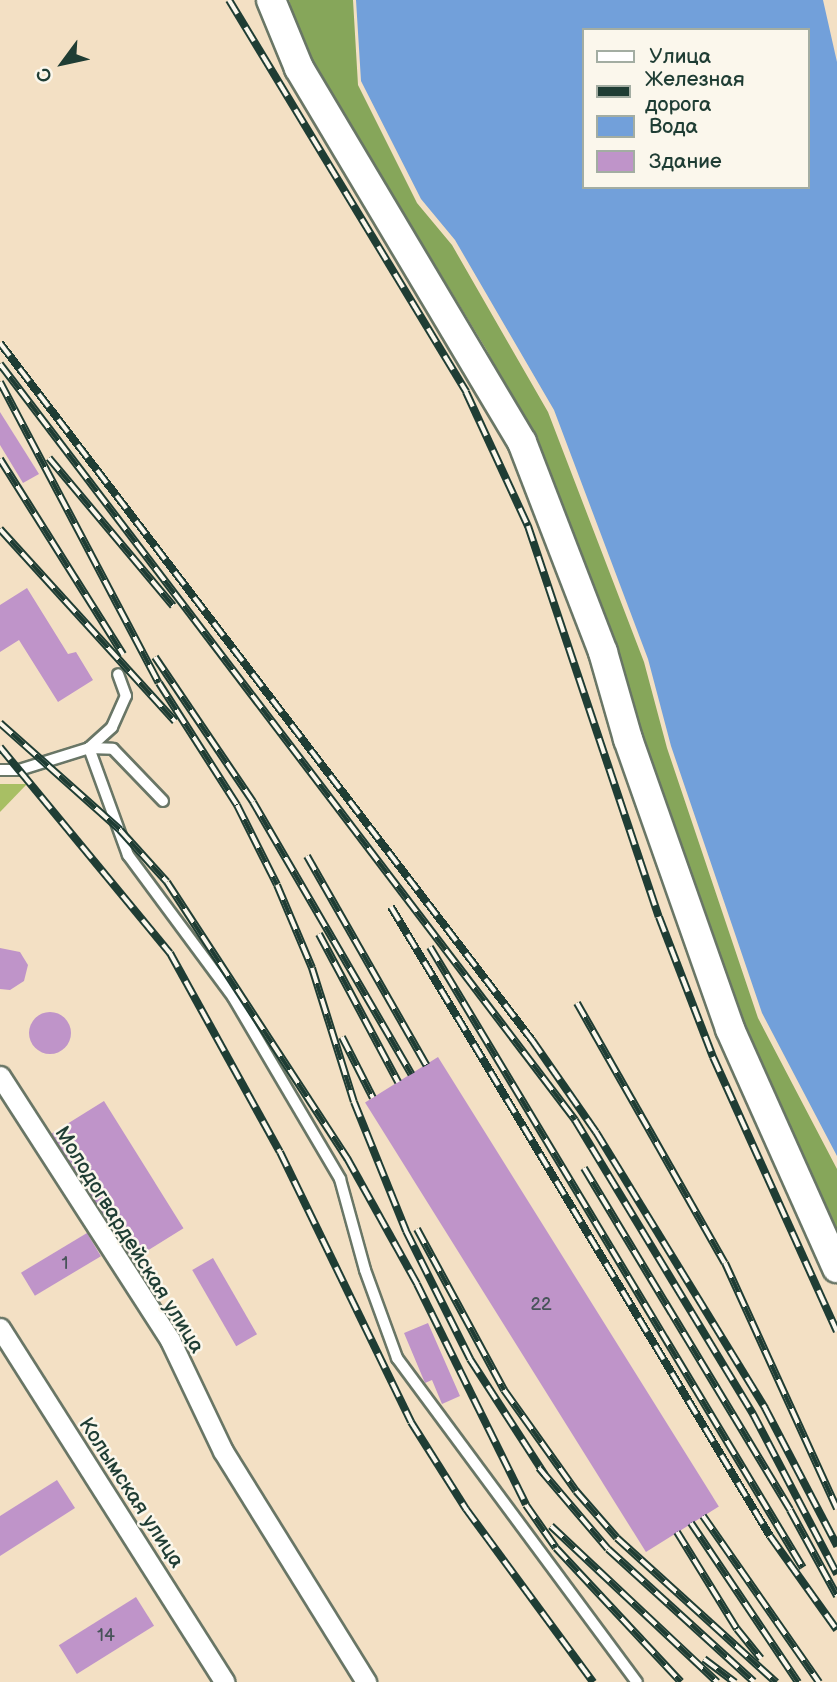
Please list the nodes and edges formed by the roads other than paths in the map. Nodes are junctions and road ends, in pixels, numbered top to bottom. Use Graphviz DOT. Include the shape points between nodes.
graph roads {
  1 [pos="271,0"];
  2 [pos="118,674"];
  3 [pos="89,748"];
  4 [pos="0,770"];
  5 [pos="163,801"];
  6 [pos="0,1076"];
  7 [pos="837,1268"];
  8 [pos="0,1328"];
  9 [pos="225,1682"];
  10 [pos="366,1682"];
  11 [pos="637,1682"];
  1 -- 7 [label="main road" via="299,68 522,442 593,626 730,1029"];
  2 -- 3 [label="lane" via="126,696 112,727"];
  3 -- 4 [label="lane" via="19,770"];
  3 -- 5 [label="lane" via="113,749"];
  3 -- 11 [label="lane" via="128,855 233,997 340,1179 365,1270 397,1358"];
  6 -- 10 [label="street, Молодогвардейская улица" via="170,1340 223,1451"];
  8 -- 9 [label="street, Колымская улица"];
}
